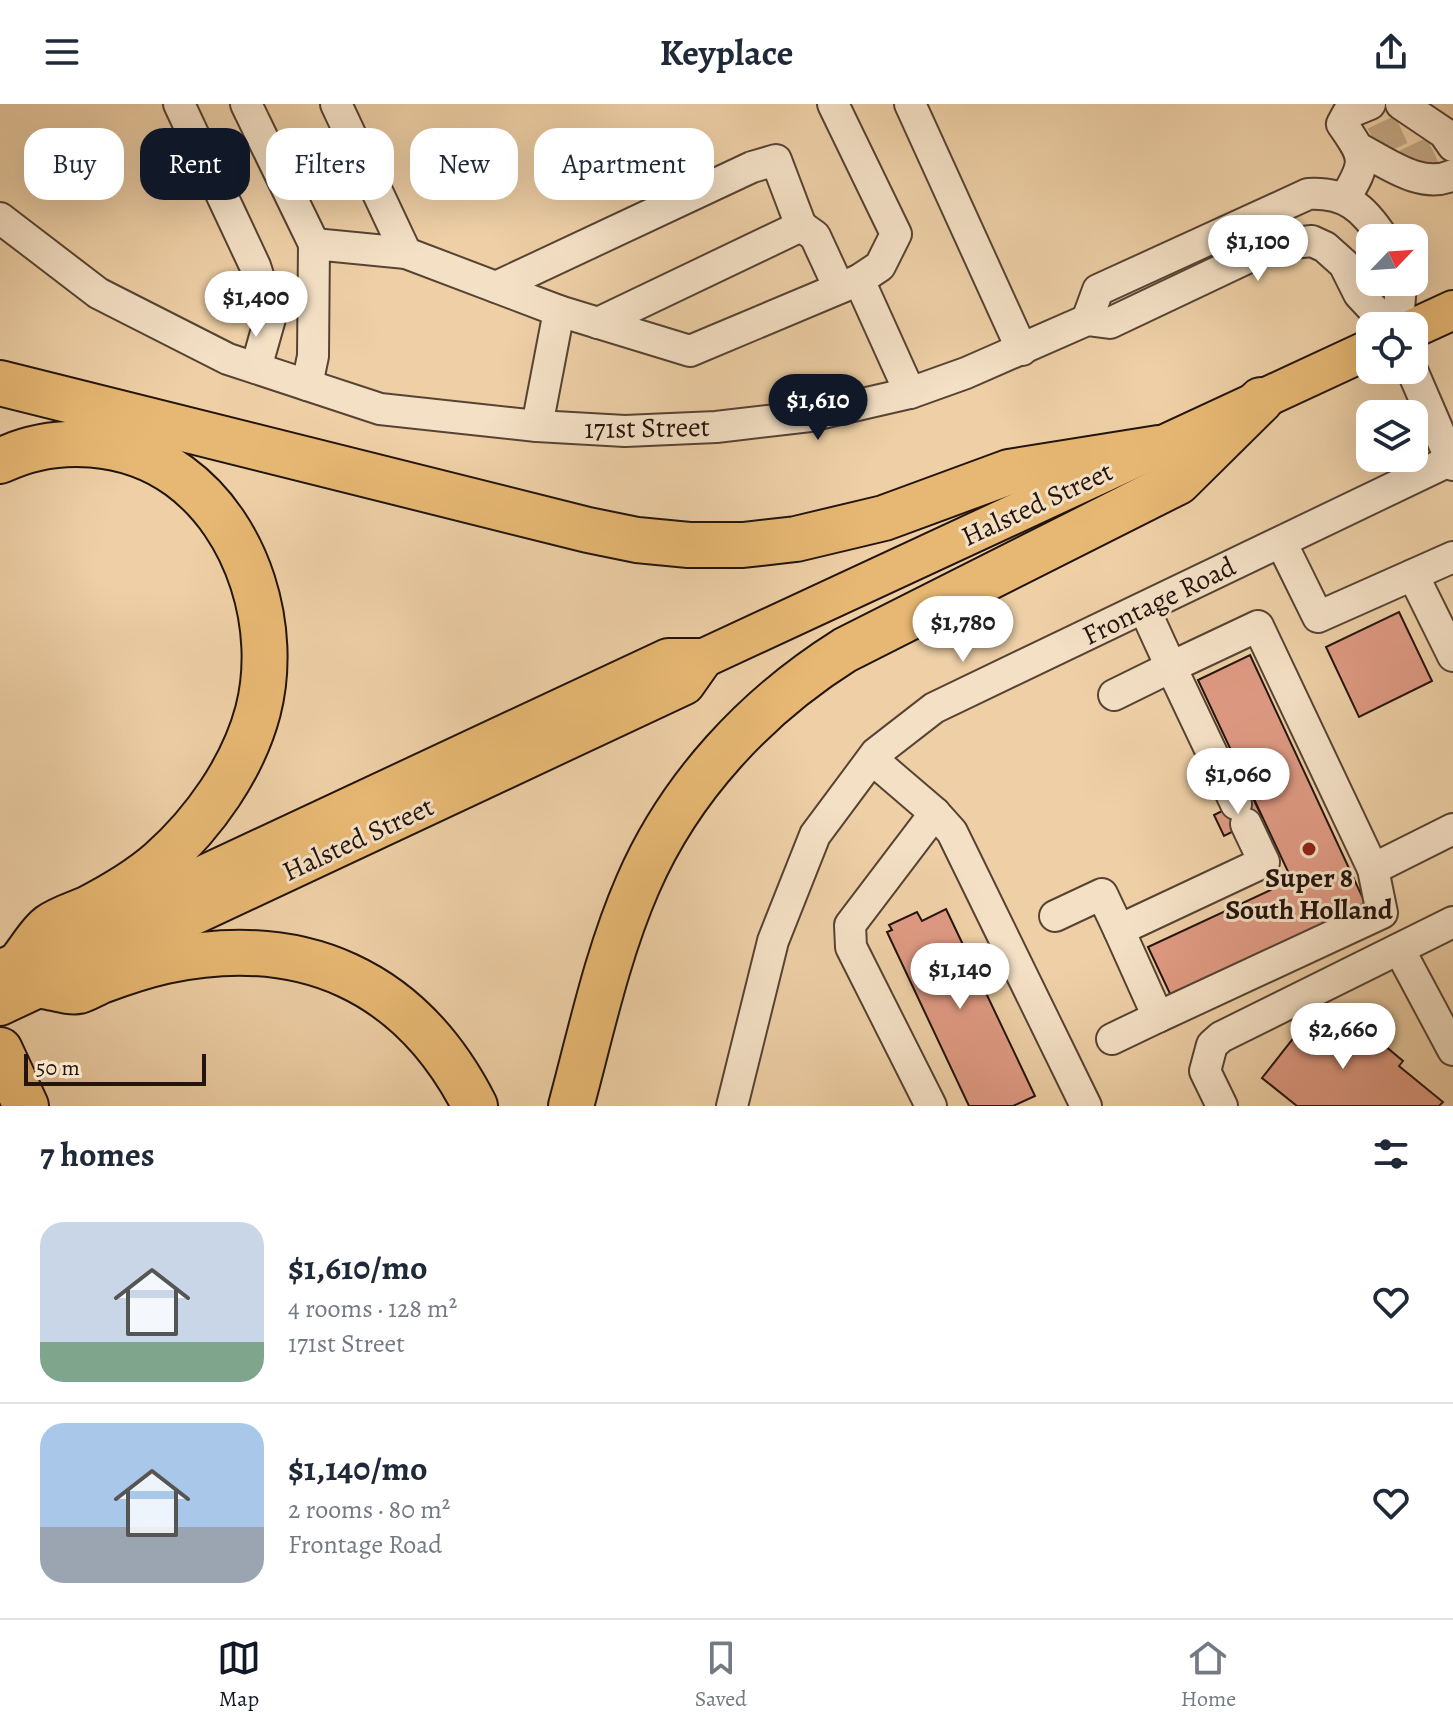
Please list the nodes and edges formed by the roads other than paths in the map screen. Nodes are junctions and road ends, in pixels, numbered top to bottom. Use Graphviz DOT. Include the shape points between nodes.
graph roads {
  1 [pos="179,104"];
  2 [pos="246,104"];
  3 [pos="336,104"];
  4 [pos="833,104"];
  5 [pos="910,104"];
  6 [pos="1370,104"];
  7 [pos="1338,114"];
  8 [pos="1410,117"];
  9 [pos="1367,145"];
  10 [pos="1446,147"];
  11 [pos="1453,175"];
  12 [pos="1345,198"];
  13 [pos="0,218"];
  14 [pos="1372,224"];
  15 [pos="801,226"];
  16 [pos="314,244"];
  17 [pos="406,253"];
  18 [pos="849,284"];
  19 [pos="496,287"];
  20 [pos="1453,310"];
  21 [pos="559,311"];
  22 [pos="1376,312"];
  23 [pos="1087,320"];
  24 [pos="1428,322"];
  25 [pos="598,323"];
  26 [pos="1022,350"];
  27 [pos="1356,356"];
  28 [pos="256,368"];
  29 [pos="0,383"];
  30 [pos="1418,384"];
  31 [pos="307,385"];
  32 [pos="910,393"];
  33 [pos="1261,400"];
  34 [pos="531,426"];
  35 [pos="1159,448"];
  36 [pos="0,461"];
  37 [pos="1452,462"];
  38 [pos="1281,542"];
  39 [pos="1453,557"];
  40 [pos="1413,575"];
  41 [pos="1144,608"];
  42 [pos="1453,656"];
  43 [pos="1171,667"];
  44 [pos="1114,695"];
  45 [pos="872,759"];
  46 [pos="935,813"];
  47 [pos="1453,829"];
  48 [pos="1373,869"];
  49 [pos="1055,916"];
  50 [pos="1453,922"];
  51 [pos="1119,930"];
  52 [pos="1399,949"];
  53 [pos="22,971"];
  54 [pos="0,1006"];
  55 [pos="1158,1017"];
  56 [pos="1112,1039"];
  57 [pos="0,1050"];
  58 [pos="1453,1050"];
  59 [pos="26,1106"];
  60 [pos="475,1106"];
  61 [pos="571,1106"];
  62 [pos="732,1106"];
  63 [pos="931,1106"];
  64 [pos="1086,1106"];
  65 [pos="1222,1106"];
  1 -- 28 [label="street" via="255,266 271,315"];
  2 -- 16 [label="street"];
  3 -- 17 [label="street"];
  4 -- 18 [label="street" via="896,234 880,266"];
  5 -- 26 [label="street"];
  6 -- 7 [label="street"];
  7 -- 9 [label="street"];
  8 -- 10 [label="street" via="1444,133"];
  9 -- 11 [label="street" via="1424,181"];
  9 -- 12 [label="street" via="1362,171"];
  12 -- 14 [label="street"];
  12 -- 23 [label="street" via="1326,193 1293,199 1098,290"];
  13 -- 28 [label="street, 171st Street" via="98,293"];
  15 -- 18 [label="street" via="815,236"];
  15 -- 19 [label="street" via="776,160"];
  15 -- 25 [label="street"];
  16 -- 17 [label="street"];
  16 -- 31 [label="street" via="313,356"];
  17 -- 19 [label="street"];
  18 -- 25 [label="street" via="690,351"];
  18 -- 32 [label="street"];
  19 -- 21 [label="street"];
  20 -- 24 [label="main road"];
  21 -- 25 [label="street"];
  21 -- 34 [label="street"];
  22 -- 23 [label="street, 171st Street" via="1359,294 1344,264 1312,241 1266,249 1110,323"];
  23 -- 26 [label="street, 171st Street"];
  26 -- 32 [label="street, 171st Street"];
  27 -- 33 [label="main road, Halsted Street"];
  28 -- 31 [label="street, 171st Street"];
  29 -- 35 [label="highway" via="588,530 689,545 743,545 824,534 1009,472"];
  30 -- 37 [label="street"];
  31 -- 34 [label="street, 171st Street" via="380,409"];
  32 -- 34 [label="street, 171st Street" via="810,416 716,427 625,431"];
  33 -- 35 [label="main road, Halsted Street"];
  33 -- 61 [label="highway" via="1178,482 845,650 796,684 732,742 674,817 638,884 610,962"];
  35 -- 53 [label="main road, Halsted Street" via="704,658 685,685"];
  36 -- 53 [label="highway" via="43,447 93,445 137,454 178,475 210,506 238,547 257,599 263,642 258,710 240,757 214,801 151,869 48,927"];
  37 -- 38 [label="street, Frontage Road"];
  38 -- 40 [label="street" via="1318,617"];
  38 -- 41 [label="street, Frontage Road"];
  39 -- 40 [label="street"];
  40 -- 42 [label="street"];
  41 -- 43 [label="street"];
  41 -- 45 [label="street, Frontage Road" via="934,708"];
  43 -- 44 [label="street"];
  43 -- 48 [label="street" via="1258,626"];
  43 -- 51 [label="street" via="1264,862"];
  45 -- 46 [label="street"];
  45 -- 62 [label="street, Frontage Road" via="815,835 773,941"];
  46 -- 63 [label="street" via="850,925 851,947"];
  46 -- 64 [label="street" via="952,832"];
  47 -- 48 [label="street"];
  48 -- 55 [label="street" via="1382,913"];
  49 -- 51 [label="street" via="1102,894"];
  50 -- 52 [label="street"];
  51 -- 55 [label="street"];
  52 -- 58 [label="street"];
  52 -- 65 [label="street" via="1221,1037 1212,1045 1205,1071"];
  53 -- 54 [label="main road, Halsted Street"];
  53 -- 60 [label="highway" via="78,991 140,967 229,951 312,962 361,983 415,1020 448,1059"];
  55 -- 56 [label="street"];
  57 -- 59 [label="highway"];
}
